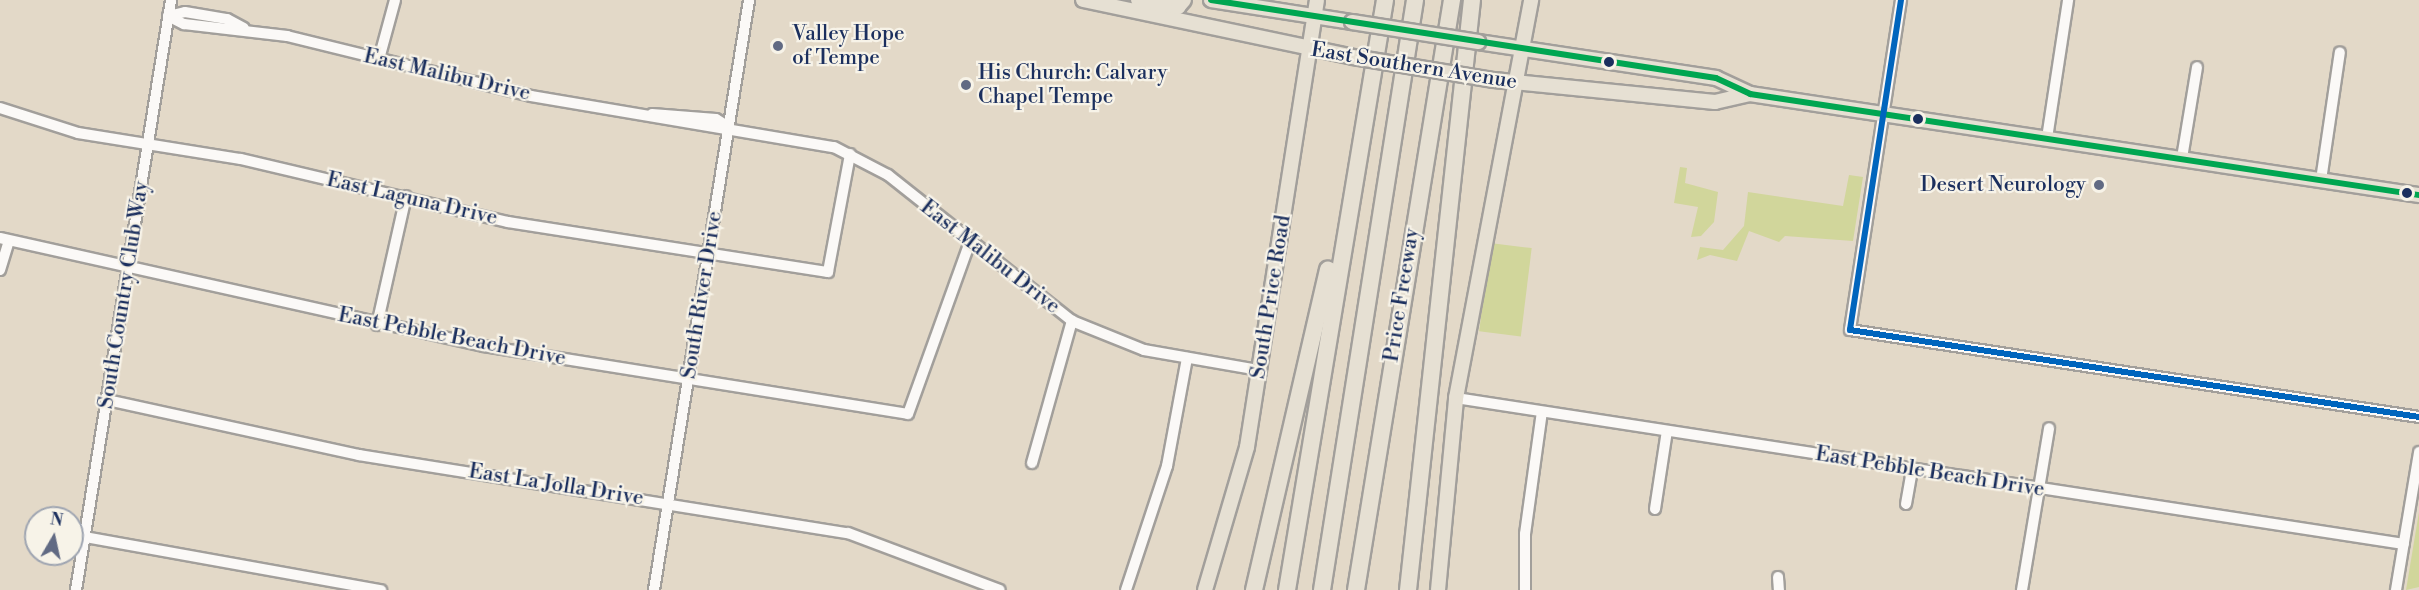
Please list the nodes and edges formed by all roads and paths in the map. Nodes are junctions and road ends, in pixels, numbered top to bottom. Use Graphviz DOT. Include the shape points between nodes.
graph roads {
  1 [pos="171,0"];
  2 [pos="395,0"];
  3 [pos="749,0"];
  4 [pos="1083,0"];
  5 [pos="1138,0"];
  6 [pos="1184,0"];
  7 [pos="1211,0"];
  8 [pos="1317,0"];
  9 [pos="1385,0"];
  10 [pos="1415,0"];
  11 [pos="1452,0"];
  12 [pos="1472,0"];
  13 [pos="1531,0"];
  14 [pos="1901,0"];
  15 [pos="2068,0"];
  16 [pos="168,16"];
  17 [pos="1315,16"];
  18 [pos="1522,48"];
  19 [pos="1310,50"];
  20 [pos="2340,52"];
  21 [pos="379,59"];
  22 [pos="2197,67"];
  23 [pos="1516,82"];
  24 [pos="1750,94"];
  25 [pos="0,108"];
  26 [pos="1884,112"];
  27 [pos="729,127"];
  28 [pos="2047,138"];
  29 [pos="148,144"];
  30 [pos="850,154"];
  31 [pos="2182,158"];
  32 [pos="2321,180"];
  33 [pos="2419,195"];
  34 [pos="406,196"];
  35 [pos="1347,212"];
  36 [pos="4,239"];
  37 [pos="970,242"];
  38 [pos="709,252"];
  39 [pos="129,268"];
  40 [pos="0,270"];
  41 [pos="1072,321"];
  42 [pos="377,325"];
  43 [pos="1187,358"];
  44 [pos="1259,370"];
  45 [pos="688,379"];
  46 [pos="1456,398"];
  47 [pos="107,400"];
  48 [pos="1542,412"];
  49 [pos="2419,417"];
  50 [pos="2049,428"];
  51 [pos="1667,431"];
  52 [pos="2419,452"];
  53 [pos="1032,463"];
  54 [pos="1912,471"];
  55 [pos="2038,489"];
  56 [pos="668,502"];
  57 [pos="1906,504"];
  58 [pos="1655,509"];
  59 [pos="85,537"];
  60 [pos="2404,544"];
  61 [pos="1778,577"];
  62 [pos="76,590"];
  63 [pos="381,590"];
  64 [pos="654,590"];
  65 [pos="1000,590"];
  66 [pos="1126,590"];
  67 [pos="1205,590"];
  68 [pos="1254,590"];
  69 [pos="1287,590"];
  70 [pos="1323,590"];
  71 [pos="1356,590"];
  72 [pos="1408,590"];
  73 [pos="1438,590"];
  74 [pos="1525,590"];
  75 [pos="1779,590"];
  76 [pos="2022,590"];
  77 [pos="2396,590"];
  1 -- 16 [label="street, South Country Club Way"];
  2 -- 21 [label="street"];
  3 -- 27 [label="street, South River Drive"];
  4 -- 19 [label="main road, East Southern Avenue"];
  5 -- 6 [label="main road" via="1178,7"];
  7 -- 17 [label="main road, East Southern Avenue"];
  8 -- 17 [label="main road, South Price Road"];
  9 -- 35 [label="highway"];
  10 -- 70 [label="highway, Price Freeway"];
  11 -- 71 [label="highway, Price Freeway"];
  12 -- 72 [label="highway"];
  13 -- 18 [label="main road"];
  14 -- 26 [label="street"];
  15 -- 28 [label="street"];
  16 -- 21 [label="street, East Malibu Drive" via="214,30 244,28"];
  16 -- 29 [label="street, South Country Club Way"];
  17 -- 18 [label="main road, East Southern Avenue, bridge"];
  17 -- 19 [label="main road, South Price Road"];
  18 -- 23 [label="main road"];
  18 -- 24 [label="main road, East Southern Avenue" via="1716,78"];
  19 -- 23 [label="main road, East Southern Avenue, bridge"];
  19 -- 44 [label="main road, South Price Road"];
  20 -- 32 [label="street"];
  21 -- 27 [label="street, East Malibu Drive" via="531,96 716,119"];
  22 -- 31 [label="street"];
  23 -- 24 [label="main road, East Southern Avenue" via="1715,102"];
  23 -- 46 [label="main road"];
  24 -- 26 [label="main road, East Southern Avenue"];
  25 -- 29 [label="street, East Laguna Drive" via="78,133"];
  26 -- 28 [label="main road, East Southern Avenue"];
  26 -- 49 [label="street" via="1850,330"];
  27 -- 30 [label="street, East Malibu Drive" via="804,140"];
  27 -- 38 [label="street, South River Drive"];
  28 -- 31 [label="main road, East Southern Avenue"];
  29 -- 34 [label="street, East Laguna Drive"];
  29 -- 39 [label="street, South Country Club Way"];
  30 -- 37 [label="street, East Malibu Drive" via="888,175"];
  30 -- 38 [label="street, East Laguna Drive" via="828,272"];
  31 -- 32 [label="main road, East Southern Avenue"];
  32 -- 33 [label="main road, East Southern Avenue"];
  34 -- 38 [label="street, East Laguna Drive" via="508,222"];
  34 -- 42 [label="street"];
  35 -- 68 [label="highway" via="1336,233"];
  35 -- 69 [label="highway"];
  36 -- 39 [label="street, East Pebble Beach Drive"];
  36 -- 40 [label="street"];
  37 -- 41 [label="street, East Malibu Drive"];
  37 -- 45 [label="street, East Pebble Beach Drive" via="908,414"];
  38 -- 45 [label="street, South River Drive"];
  39 -- 42 [label="street, East Pebble Beach Drive"];
  39 -- 47 [label="street, South Country Club Way"];
  41 -- 43 [label="street, East Malibu Drive" via="1105,338"];
  41 -- 53 [label="street"];
  42 -- 45 [label="street, East Pebble Beach Drive"];
  43 -- 44 [label="street, East Malibu Drive"];
  43 -- 66 [label="street" via="1167,466"];
  44 -- 67 [label="main road, South Price Road" via="1237,491"];
  45 -- 56 [label="street, South River Drive"];
  46 -- 48 [label="street, East Pebble Beach Drive"];
  46 -- 73 [label="main road"];
  47 -- 56 [label="street, East La Jolla Drive" via="359,455"];
  47 -- 59 [label="street, South Country Club Way"];
  48 -- 51 [label="street, East Pebble Beach Drive"];
  48 -- 74 [label="street" via="1525,534"];
  50 -- 55 [label="street"];
  51 -- 54 [label="street, East Pebble Beach Drive"];
  51 -- 58 [label="street"];
  52 -- 60 [label="street"];
  54 -- 55 [label="street, East Pebble Beach Drive"];
  54 -- 57 [label="street"];
  55 -- 60 [label="street, East Pebble Beach Drive"];
  55 -- 76 [label="street"];
  56 -- 64 [label="street, South River Drive"];
  56 -- 65 [label="street, East La Jolla Drive" via="848,532"];
  59 -- 62 [label="street, South Country Club Way"];
  59 -- 63 [label="street"];
  60 -- 77 [label="street"];
  61 -- 75 [label="street"];
}
